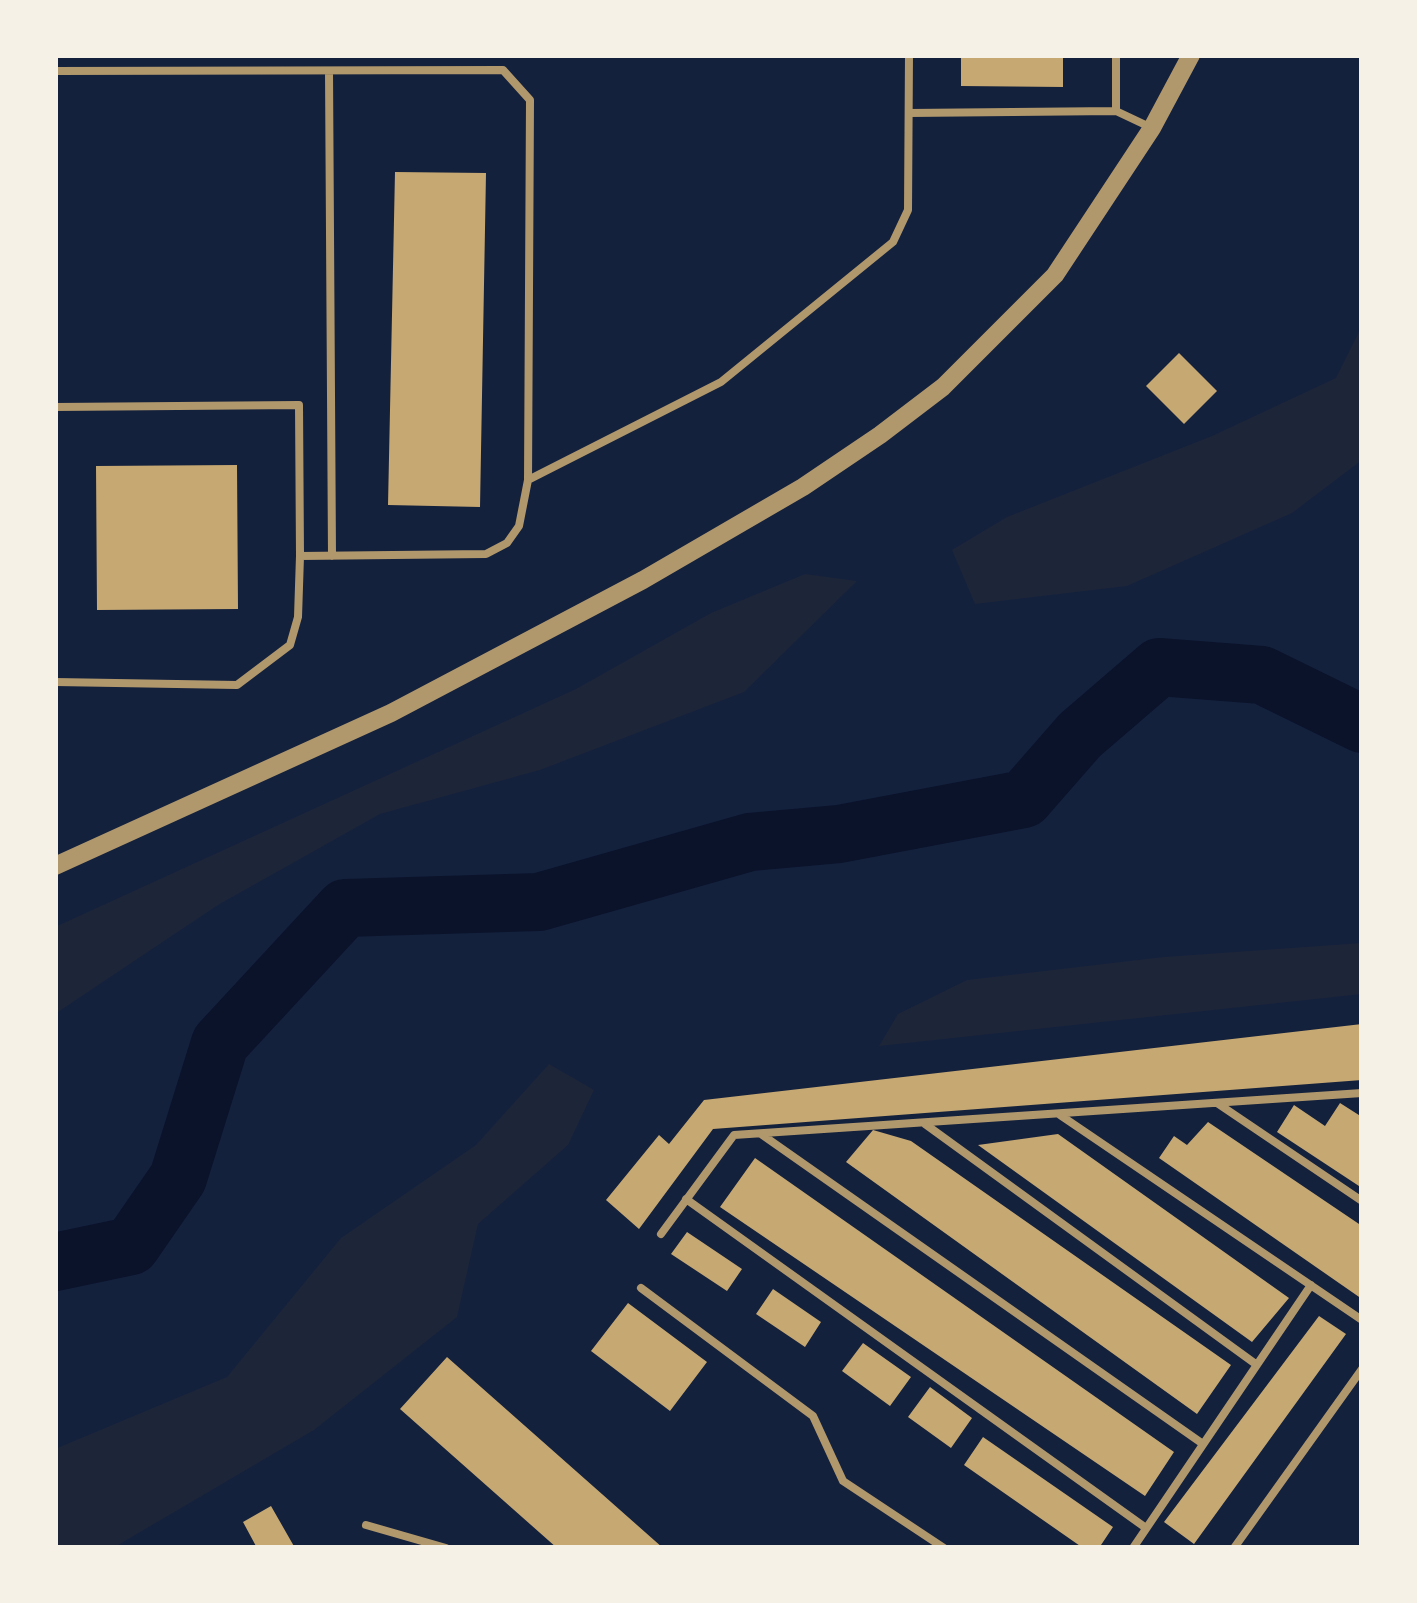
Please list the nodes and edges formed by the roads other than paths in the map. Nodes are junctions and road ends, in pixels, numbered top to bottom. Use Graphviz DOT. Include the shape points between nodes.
graph roads {
  1 [pos="910,55"];
  2 [pos="1116,55"];
  3 [pos="1192,55"];
  4 [pos="329,70"];
  5 [pos="55,71"];
  6 [pos="1116,111"];
  7 [pos="909,113"];
  8 [pos="1152,128"];
  9 [pos="55,406"];
  10 [pos="528,480"];
  11 [pos="300,556"];
  12 [pos="332,556"];
  13 [pos="55,682"];
  14 [pos="55,866"];
  15 [pos="1362,1093"];
  16 [pos="1216,1103"];
  17 [pos="1060,1115"];
  18 [pos="923,1122"];
  19 [pos="760,1133"];
  20 [pos="686,1199"];
  21 [pos="1362,1201"];
  22 [pos="661,1234"];
  23 [pos="1312,1286"];
  24 [pos="640,1288"];
  25 [pos="1362,1320"];
  26 [pos="1257,1366"];
  27 [pos="1362,1369"];
  28 [pos="1203,1444"];
  29 [pos="366,1526"];
  30 [pos="1146,1528"];
  31 [pos="446,1548"];
  32 [pos="944,1548"];
  33 [pos="1133,1548"];
  34 [pos="1234,1548"];
  1 -- 7 [label="lane"];
  2 -- 6 [label="lane"];
  3 -- 8 [label="street"];
  4 -- 5 [label="lane"];
  4 -- 10 [label="lane" via="503,70 530,100"];
  4 -- 12 [label="lane"];
  6 -- 7 [label="lane"];
  6 -- 8 [label="lane"];
  7 -- 10 [label="lane" via="908,210 893,242 721,382"];
  8 -- 14 [label="street" via="1055,275 1006,328 943,387 803,487 391,713"];
  9 -- 11 [label="lane" via="298,405"];
  10 -- 12 [label="lane" via="519,526 507,543 486,554"];
  11 -- 12 [label="lane"];
  11 -- 13 [label="lane" via="290,645 237,686"];
  15 -- 16 [label="lane"];
  16 -- 17 [label="lane"];
  16 -- 21 [label="lane"];
  17 -- 18 [label="lane"];
  17 -- 23 [label="lane"];
  18 -- 19 [label="lane"];
  18 -- 26 [label="lane"];
  19 -- 20 [label="lane" via="734,1135"];
  19 -- 28 [label="lane"];
  20 -- 22 [label="lane"];
  20 -- 30 [label="lane"];
  23 -- 25 [label="lane"];
  23 -- 26 [label="lane"];
  24 -- 32 [label="lane" via="813,1416 843,1481"];
  26 -- 28 [label="lane"];
  27 -- 34 [label="lane"];
  28 -- 30 [label="lane"];
  29 -- 31 [label="lane"];
  30 -- 33 [label="lane"];
}
